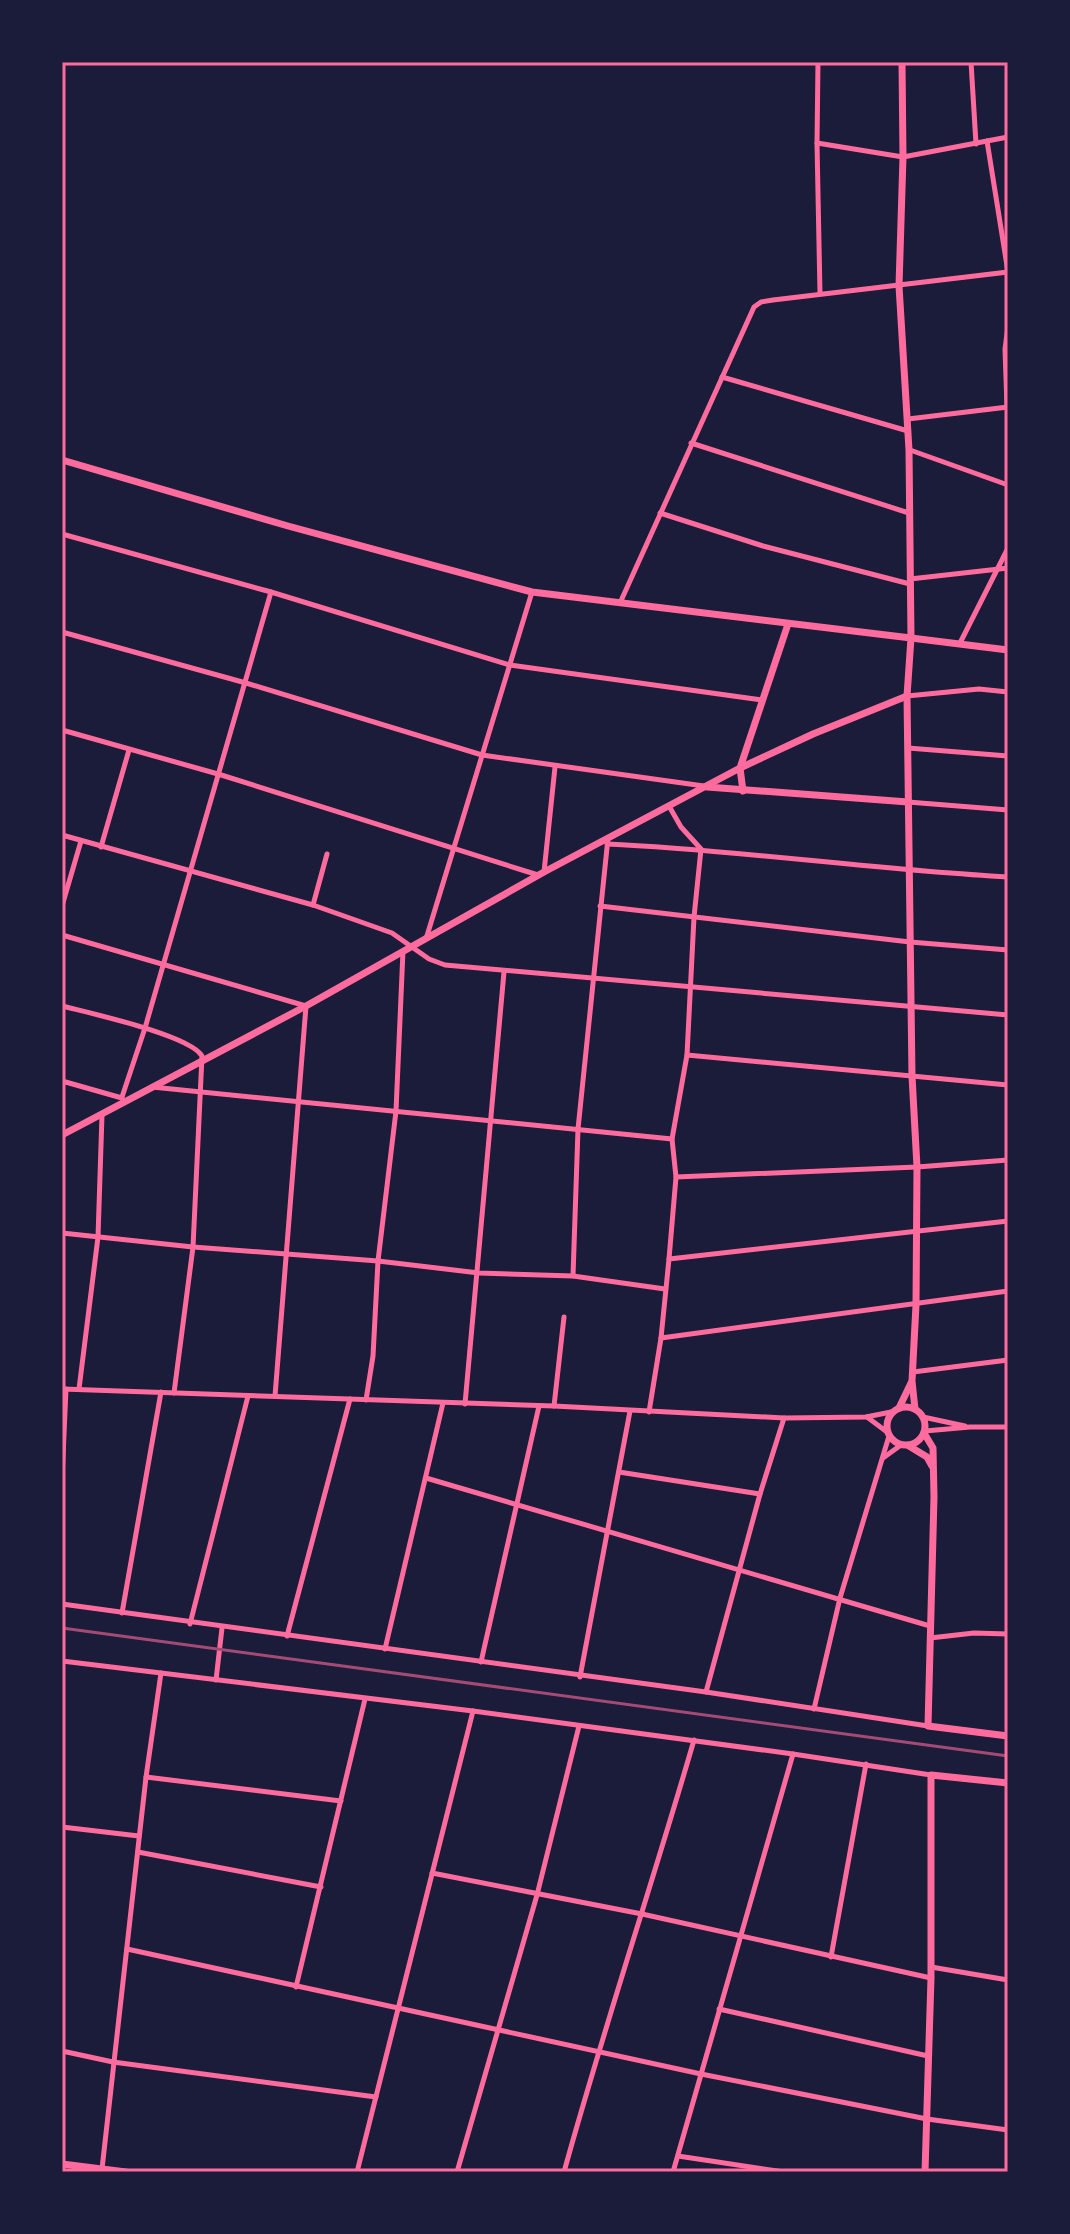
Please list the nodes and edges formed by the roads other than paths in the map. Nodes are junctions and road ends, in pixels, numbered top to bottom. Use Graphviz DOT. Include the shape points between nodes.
graph roads {
  1 [pos="818,62"];
  2 [pos="902,62"];
  3 [pos="971,62"];
  4 [pos="1008,137"];
  5 [pos="987,141"];
  6 [pos="817,143"];
  7 [pos="976,144"];
  8 [pos="903,157"];
  9 [pos="1008,272"];
  10 [pos="899,286"];
  11 [pos="820,294"];
  12 [pos="1008,326"];
  13 [pos="722,377"];
  14 [pos="1008,407"];
  15 [pos="908,419"];
  16 [pos="908,431"];
  17 [pos="691,443"];
  18 [pos="909,450"];
  19 [pos="62,460"];
  20 [pos="1008,485"];
  21 [pos="660,513"];
  22 [pos="909,513"];
  23 [pos="62,534"];
  24 [pos="1008,548"];
  25 [pos="1008,568"];
  26 [pos="997,569"];
  27 [pos="909,581"];
  28 [pos="271,592"];
  29 [pos="532,592"];
  30 [pos="619,605"];
  31 [pos="788,624"];
  32 [pos="62,632"];
  33 [pos="911,638"];
  34 [pos="960,643"];
  35 [pos="1008,650"];
  36 [pos="510,665"];
  37 [pos="246,683"];
  38 [pos="1008,692"];
  39 [pos="907,696"];
  40 [pos="762,700"];
  41 [pos="62,730"];
  42 [pos="908,748"];
  43 [pos="129,750"];
  44 [pos="482,755"];
  45 [pos="1008,756"];
  46 [pos="555,767"];
  47 [pos="740,768"];
  48 [pos="218,774"];
  49 [pos="705,786"];
  50 [pos="743,791"];
  51 [pos="908,802"];
  52 [pos="669,806"];
  53 [pos="1008,810"];
  54 [pos="62,835"];
  55 [pos="81,841"];
  56 [pos="608,841"];
  57 [pos="101,847"];
  58 [pos="454,848"];
  59 [pos="701,849"];
  60 [pos="327,854"];
  61 [pos="191,869"];
  62 [pos="910,872"];
  63 [pos="541,873"];
  64 [pos="1008,877"];
  65 [pos="313,905"];
  66 [pos="62,906"];
  67 [pos="600,906"];
  68 [pos="694,917"];
  69 [pos="62,935"];
  70 [pos="426,939"];
  71 [pos="910,942"];
  72 [pos="406,949"];
  73 [pos="1008,950"];
  74 [pos="163,962"];
  75 [pos="504,972"];
  76 [pos="595,977"];
  77 [pos="691,987"];
  78 [pos="62,1006"];
  79 [pos="306,1006"];
  80 [pos="912,1006"];
  81 [pos="1008,1015"];
  82 [pos="145,1028"];
  83 [pos="687,1055"];
  84 [pos="203,1060"];
  85 [pos="912,1076"];
  86 [pos="62,1081"];
  87 [pos="1008,1085"];
  88 [pos="152,1087"];
  89 [pos="200,1093"];
  90 [pos="124,1099"];
  91 [pos="300,1102"];
  92 [pos="396,1111"];
  93 [pos="102,1115"];
  94 [pos="489,1120"];
  95 [pos="578,1129"];
  96 [pos="62,1135"];
  97 [pos="672,1139"];
  98 [pos="1008,1160"];
  99 [pos="917,1167"];
  100 [pos="676,1177"];
  101 [pos="1008,1221"];
  102 [pos="62,1233"];
  103 [pos="916,1233"];
  104 [pos="98,1237"];
  105 [pos="193,1247"];
  106 [pos="288,1253"];
  107 [pos="669,1259"];
  108 [pos="378,1261"];
  109 [pos="479,1273"];
  110 [pos="573,1276"];
  111 [pos="665,1289"];
  112 [pos="1008,1291"];
  113 [pos="916,1305"];
  114 [pos="564,1317"];
  115 [pos="661,1338"];
  116 [pos="1008,1360"];
  117 [pos="912,1376"];
  118 [pos="64,1389"];
  119 [pos="79,1389"];
  120 [pos="161,1392"];
  121 [pos="174,1393"];
  122 [pos="248,1396"];
  123 [pos="275,1396"];
  124 [pos="350,1399"];
  125 [pos="366,1400"];
  126 [pos="443,1403"];
  127 [pos="465,1404"];
  128 [pos="539,1406"];
  129 [pos="554,1406"];
  130 [pos="899,1408"];
  131 [pos="915,1409"];
  132 [pos="630,1411"];
  133 [pos="649,1412"];
  134 [pos="891,1412"];
  135 [pos="866,1417"];
  136 [pos="923,1417"];
  137 [pos="784,1418"];
  138 [pos="970,1427"];
  139 [pos="1008,1427"];
  140 [pos="925,1432"];
  141 [pos="888,1434"];
  142 [pos="904,1445"];
  143 [pos="880,1462"];
  144 [pos="933,1468"];
  145 [pos="619,1472"];
  146 [pos="426,1478"];
  147 [pos="62,1480"];
  148 [pos="760,1494"];
  149 [pos="515,1504"];
  150 [pos="606,1530"];
  151 [pos="739,1569"];
  152 [pos="840,1598"];
  153 [pos="62,1604"];
  154 [pos="122,1613"];
  155 [pos="190,1624"];
  156 [pos="930,1626"];
  157 [pos="222,1628"];
  158 [pos="1008,1634"];
  159 [pos="287,1636"];
  160 [pos="930,1638"];
  161 [pos="385,1649"];
  162 [pos="62,1661"];
  163 [pos="481,1662"];
  164 [pos="161,1673"];
  165 [pos="580,1677"];
  166 [pos="216,1680"];
  167 [pos="706,1692"];
  168 [pos="365,1699"];
  169 [pos="814,1709"];
  170 [pos="473,1711"];
  171 [pos="579,1726"];
  172 [pos="928,1726"];
  173 [pos="1008,1736"];
  174 [pos="694,1740"];
  175 [pos="793,1754"];
  176 [pos="866,1764"];
  177 [pos="931,1775"];
  178 [pos="146,1777"];
  179 [pos="1008,1783"];
  180 [pos="341,1801"];
  181 [pos="62,1827"];
  182 [pos="139,1836"];
  183 [pos="138,1852"];
  184 [pos="432,1873"];
  185 [pos="321,1887"];
  186 [pos="537,1895"];
  187 [pos="642,1914"];
  188 [pos="740,1936"];
  189 [pos="127,1949"];
  190 [pos="831,1957"];
  191 [pos="931,1967"];
  192 [pos="931,1978"];
  193 [pos="1008,1980"];
  194 [pos="296,1987"];
  195 [pos="398,2009"];
  196 [pos="719,2009"];
  197 [pos="497,2031"];
  198 [pos="62,2051"];
  199 [pos="597,2052"];
  200 [pos="928,2056"];
  201 [pos="113,2062"];
  202 [pos="701,2074"];
  203 [pos="376,2097"];
  204 [pos="927,2119"];
  205 [pos="1008,2130"];
  206 [pos="678,2156"];
  207 [pos="62,2164"];
  208 [pos="102,2170"];
  209 [pos="126,2172"];
  210 [pos="357,2172"];
  211 [pos="457,2172"];
  212 [pos="564,2172"];
  213 [pos="673,2172"];
  214 [pos="784,2172"];
  215 [pos="925,2172"];
  1 -- 6 [label="street"];
  2 -- 8 [label="main road"];
  3 -- 7 [label="street"];
  4 -- 5 [label="street"];
  5 -- 7 [label="street"];
  5 -- 9 [label="street"];
  6 -- 8 [label="street"];
  6 -- 11 [label="street"];
  7 -- 8 [label="street"];
  8 -- 10 [label="main road"];
  9 -- 10 [label="street"];
  10 -- 11 [label="street"];
  10 -- 15 [label="main road"];
  11 -- 13 [label="street" via="758,303"];
  12 -- 14 [label="street"];
  13 -- 16 [label="street"];
  13 -- 17 [label="street"];
  14 -- 15 [label="street"];
  15 -- 16 [label="main road"];
  16 -- 18 [label="main road"];
  17 -- 21 [label="street"];
  17 -- 22 [label="street"];
  18 -- 20 [label="street"];
  18 -- 22 [label="main road"];
  19 -- 29 [label="main road"];
  21 -- 27 [label="street" via="763,546"];
  21 -- 30 [label="street"];
  22 -- 27 [label="main road"];
  23 -- 28 [label="street"];
  24 -- 26 [label="street"];
  25 -- 26 [label="street"];
  26 -- 27 [label="street"];
  26 -- 34 [label="street"];
  27 -- 33 [label="main road"];
  28 -- 36 [label="street"];
  28 -- 37 [label="street"];
  29 -- 30 [label="main road"];
  29 -- 36 [label="street"];
  30 -- 31 [label="main road"];
  31 -- 33 [label="main road"];
  31 -- 40 [label="main road"];
  32 -- 37 [label="street"];
  33 -- 34 [label="main road"];
  33 -- 39 [label="main road"];
  34 -- 35 [label="main road"];
  36 -- 40 [label="street"];
  36 -- 44 [label="street"];
  37 -- 44 [label="street"];
  37 -- 48 [label="street"];
  38 -- 39 [label="street" via="979,689"];
  39 -- 42 [label="main road"];
  39 -- 47 [label="main road"];
  40 -- 47 [label="main road"];
  41 -- 43 [label="street"];
  42 -- 45 [label="street"];
  42 -- 51 [label="main road"];
  43 -- 48 [label="street"];
  43 -- 57 [label="street"];
  44 -- 46 [label="street"];
  44 -- 58 [label="street"];
  46 -- 49 [label="street"];
  46 -- 63 [label="street"];
  47 -- 49 [label="main road"];
  47 -- 50 [label="main road"];
  48 -- 58 [label="street"];
  48 -- 61 [label="street"];
  49 -- 50 [label="main road"];
  49 -- 52 [label="main road"];
  50 -- 51 [label="main road"];
  51 -- 53 [label="street"];
  51 -- 62 [label="main road"];
  52 -- 56 [label="main road"];
  52 -- 59 [label="street"];
  54 -- 55 [label="street"];
  55 -- 57 [label="street"];
  55 -- 66 [label="street"];
  56 -- 59 [label="street"];
  56 -- 63 [label="main road"];
  56 -- 67 [label="street"];
  57 -- 61 [label="street"];
  58 -- 63 [label="street"];
  58 -- 70 [label="street"];
  59 -- 62 [label="street"];
  59 -- 68 [label="street"];
  60 -- 65 [label="street"];
  61 -- 65 [label="street"];
  61 -- 74 [label="street"];
  62 -- 64 [label="street"];
  62 -- 71 [label="main road"];
  63 -- 70 [label="main road"];
  65 -- 72 [label="street" via="392,933"];
  67 -- 68 [label="street"];
  67 -- 76 [label="street"];
  68 -- 71 [label="street"];
  68 -- 77 [label="street"];
  69 -- 74 [label="street"];
  70 -- 72 [label="main road"];
  71 -- 73 [label="street"];
  71 -- 80 [label="main road"];
  72 -- 75 [label="street" via="437,963"];
  72 -- 79 [label="main road"];
  72 -- 92 [label="street"];
  74 -- 79 [label="street"];
  74 -- 82 [label="street"];
  75 -- 76 [label="street"];
  75 -- 94 [label="street"];
  76 -- 77 [label="street"];
  76 -- 95 [label="street"];
  77 -- 80 [label="street"];
  77 -- 83 [label="street"];
  78 -- 82 [label="street"];
  79 -- 84 [label="main road"];
  79 -- 91 [label="street"];
  80 -- 81 [label="street"];
  80 -- 85 [label="main road"];
  82 -- 84 [label="street" via="194,1046"];
  82 -- 90 [label="street"];
  83 -- 85 [label="street"];
  83 -- 97 [label="street"];
  84 -- 88 [label="main road"];
  84 -- 89 [label="street"];
  85 -- 87 [label="street"];
  85 -- 99 [label="main road"];
  86 -- 90 [label="street"];
  88 -- 89 [label="street"];
  88 -- 90 [label="main road"];
  89 -- 91 [label="street"];
  89 -- 105 [label="street"];
  90 -- 93 [label="main road"];
  91 -- 92 [label="street"];
  91 -- 106 [label="street"];
  92 -- 94 [label="street"];
  92 -- 108 [label="street"];
  93 -- 96 [label="main road"];
  93 -- 104 [label="street"];
  94 -- 95 [label="street"];
  94 -- 109 [label="street"];
  95 -- 97 [label="street"];
  95 -- 110 [label="street"];
  97 -- 100 [label="street"];
  98 -- 99 [label="street"];
  99 -- 100 [label="street"];
  99 -- 103 [label="main road"];
  100 -- 107 [label="street"];
  101 -- 103 [label="street"];
  102 -- 104 [label="street"];
  103 -- 107 [label="street"];
  103 -- 113 [label="main road"];
  104 -- 105 [label="street"];
  104 -- 119 [label="street"];
  105 -- 106 [label="street"];
  105 -- 121 [label="street"];
  106 -- 108 [label="street"];
  106 -- 123 [label="street"];
  107 -- 111 [label="street"];
  108 -- 109 [label="street"];
  108 -- 125 [label="street"];
  109 -- 110 [label="street"];
  109 -- 127 [label="street"];
  110 -- 111 [label="street"];
  111 -- 115 [label="street"];
  112 -- 113 [label="street"];
  113 -- 115 [label="street"];
  113 -- 117 [label="main road"];
  114 -- 129 [label="street"];
  115 -- 133 [label="street"];
  116 -- 117 [label="street"];
  117 -- 130 [label="main road"];
  117 -- 131 [label="main road"];
  118 -- 119 [label="street"];
  118 -- 147 [label="street"];
  119 -- 120 [label="street"];
  120 -- 121 [label="street"];
  120 -- 154 [label="street"];
  121 -- 122 [label="street"];
  122 -- 123 [label="street"];
  122 -- 155 [label="street"];
  123 -- 124 [label="street"];
  124 -- 125 [label="street"];
  124 -- 159 [label="street"];
  125 -- 126 [label="street"];
  126 -- 127 [label="street"];
  126 -- 146 [label="street"];
  127 -- 128 [label="street"];
  128 -- 129 [label="street"];
  128 -- 149 [label="street"];
  129 -- 132 [label="street"];
  130 -- 131 [label="main road"];
  130 -- 134 [label="main road"];
  131 -- 136 [label="main road"];
  132 -- 133 [label="street"];
  132 -- 145 [label="street"];
  133 -- 137 [label="street"];
  134 -- 135 [label="street"];
  134 -- 141 [label="main road"];
  135 -- 137 [label="street"];
  135 -- 141 [label="street"];
  136 -- 138 [label="street"];
  136 -- 140 [label="main road"];
  137 -- 148 [label="street"];
  138 -- 139 [label="street"];
  138 -- 140 [label="street"];
  140 -- 142 [label="main road" via="917,1442"];
  140 -- 144 [label="main road" via="933,1448"];
  141 -- 142 [label="main road"];
  141 -- 143 [label="street"];
  142 -- 143 [label="street"];
  142 -- 144 [label="main road" via="927,1457"];
  143 -- 152 [label="street"];
  144 -- 156 [label="main road"];
  145 -- 148 [label="street"];
  145 -- 150 [label="street"];
  146 -- 149 [label="street"];
  146 -- 161 [label="street"];
  148 -- 151 [label="street"];
  149 -- 150 [label="street"];
  149 -- 163 [label="street"];
  150 -- 151 [label="street"];
  150 -- 165 [label="street"];
  151 -- 152 [label="street"];
  151 -- 167 [label="street"];
  152 -- 156 [label="street"];
  152 -- 169 [label="street"];
  153 -- 154 [label="street"];
  154 -- 155 [label="street"];
  155 -- 157 [label="street"];
  156 -- 160 [label="main road"];
  157 -- 159 [label="street"];
  157 -- 166 [label="street"];
  158 -- 160 [label="street"];
  159 -- 161 [label="street"];
  160 -- 172 [label="main road"];
  161 -- 163 [label="street"];
  162 -- 164 [label="street"];
  163 -- 165 [label="street"];
  164 -- 166 [label="street"];
  164 -- 178 [label="street"];
  165 -- 167 [label="street"];
  166 -- 168 [label="street"];
  167 -- 169 [label="street"];
  168 -- 170 [label="street"];
  168 -- 180 [label="street"];
  169 -- 172 [label="street"];
  170 -- 171 [label="street"];
  170 -- 184 [label="street"];
  171 -- 174 [label="street"];
  171 -- 186 [label="street"];
  172 -- 173 [label="main road"];
  174 -- 175 [label="street"];
  174 -- 187 [label="street"];
  175 -- 176 [label="street"];
  175 -- 188 [label="street"];
  176 -- 177 [label="street"];
  176 -- 190 [label="street"];
  177 -- 179 [label="main road"];
  177 -- 191 [label="main road"];
  178 -- 180 [label="street"];
  178 -- 182 [label="street"];
  180 -- 185 [label="street"];
  181 -- 182 [label="street"];
  182 -- 183 [label="street"];
  183 -- 185 [label="street"];
  183 -- 189 [label="street"];
  184 -- 186 [label="street"];
  184 -- 195 [label="street"];
  185 -- 194 [label="street"];
  186 -- 187 [label="street"];
  186 -- 197 [label="street"];
  187 -- 188 [label="street"];
  187 -- 199 [label="street"];
  188 -- 190 [label="street"];
  188 -- 196 [label="street"];
  189 -- 194 [label="street"];
  189 -- 201 [label="street"];
  190 -- 192 [label="street"];
  191 -- 192 [label="main road"];
  191 -- 193 [label="street"];
  192 -- 200 [label="main road"];
  194 -- 195 [label="street"];
  195 -- 197 [label="street"];
  195 -- 203 [label="street"];
  196 -- 200 [label="street"];
  196 -- 202 [label="street"];
  197 -- 199 [label="street"];
  197 -- 211 [label="street"];
  198 -- 201 [label="street"];
  199 -- 202 [label="street"];
  199 -- 212 [label="street"];
  200 -- 204 [label="main road"];
  201 -- 203 [label="street"];
  201 -- 208 [label="street"];
  202 -- 204 [label="street"];
  202 -- 206 [label="street"];
  203 -- 210 [label="street"];
  204 -- 205 [label="street"];
  204 -- 215 [label="main road"];
  206 -- 213 [label="street"];
  206 -- 214 [label="street"];
  207 -- 208 [label="main road"];
  208 -- 209 [label="main road"];
}
